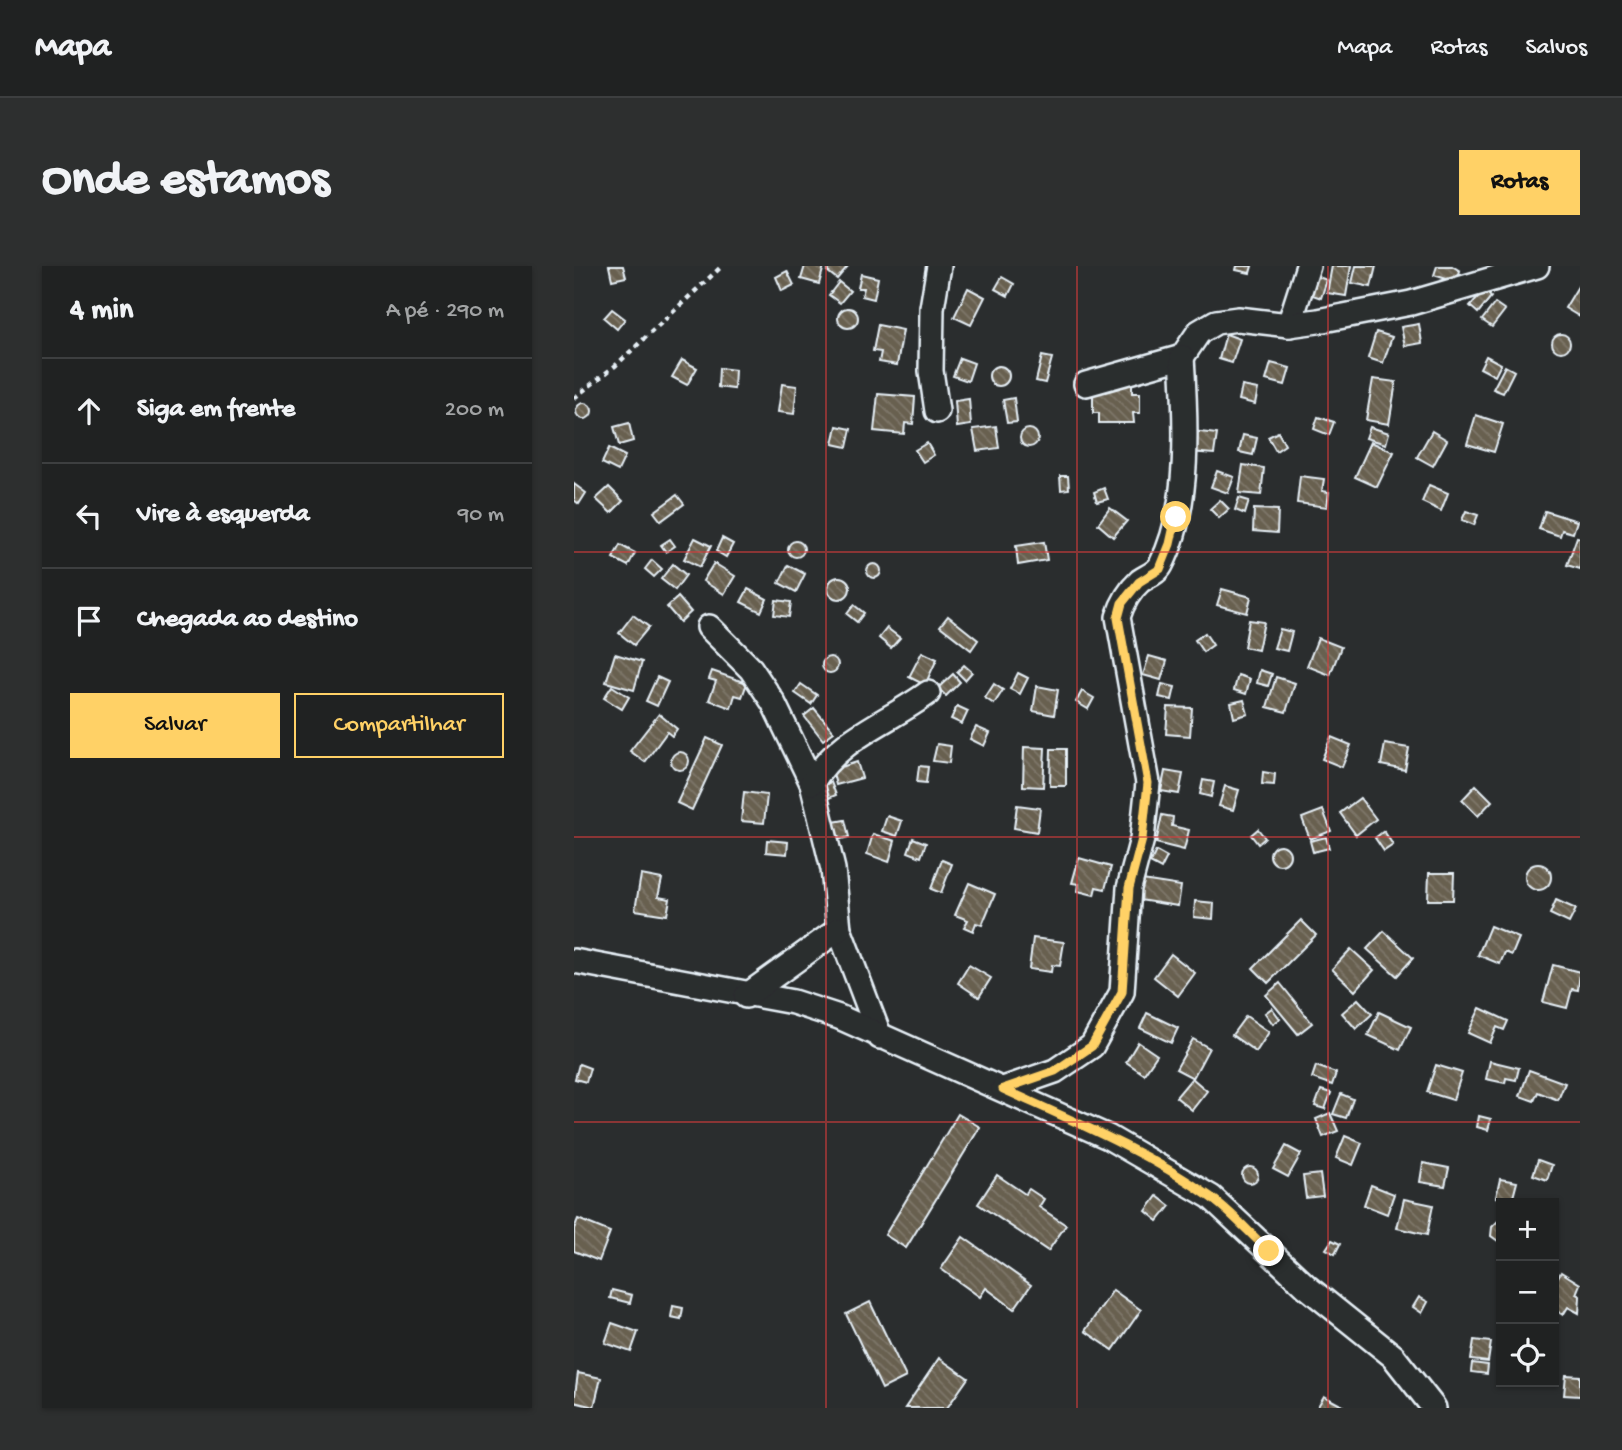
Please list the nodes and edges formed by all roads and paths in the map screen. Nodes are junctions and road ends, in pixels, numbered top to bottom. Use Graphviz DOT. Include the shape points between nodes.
graph roads {
  1 [pos="722,266"];
  2 [pos="939,266"];
  3 [pos="1308,266"];
  4 [pos="1538,266"];
  5 [pos="1289,325"];
  6 [pos="1182,356"];
  7 [pos="1086,384"];
  8 [pos="574,398"];
  9 [pos="937,411"];
  10 [pos="709,627"];
  11 [pos="928,693"];
  12 [pos="812,783"];
  13 [pos="839,929"];
  14 [pos="574,961"];
  15 [pos="746,996"];
  16 [pos="880,1037"];
  17 [pos="1003,1089"];
  18 [pos="1434,1408"];
  1 -- 8 [label="path"];
  2 -- 9 [label="street" via="932,309 931,371"];
  3 -- 5 [label="street"];
  4 -- 5 [label="street" via="1411,303"];
  5 -- 6 [label="street" via="1238,319 1216,322 1199,332"];
  6 -- 7 [label="street"];
  6 -- 17 [label="street" via="1186,414 1181,485 1170,544 1160,569 1139,582 1122,603 1118,618 1148,783 1142,839 1129,888 1122,992 1092,1046 1055,1071"];
  10 -- 12 [label="street" via="751,669 773,702"];
  11 -- 12 [label="street" via="836,751"];
  12 -- 13 [label="street" via="832,869"];
  13 -- 15 [label="street"];
  13 -- 16 [label="street"];
  14 -- 15 [label="street"];
  15 -- 16 [label="street" via="793,1002"];
  16 -- 17 [label="street"];
  17 -- 18 [label="street" via="1108,1137 1211,1197 1307,1287 1393,1356"];
}
